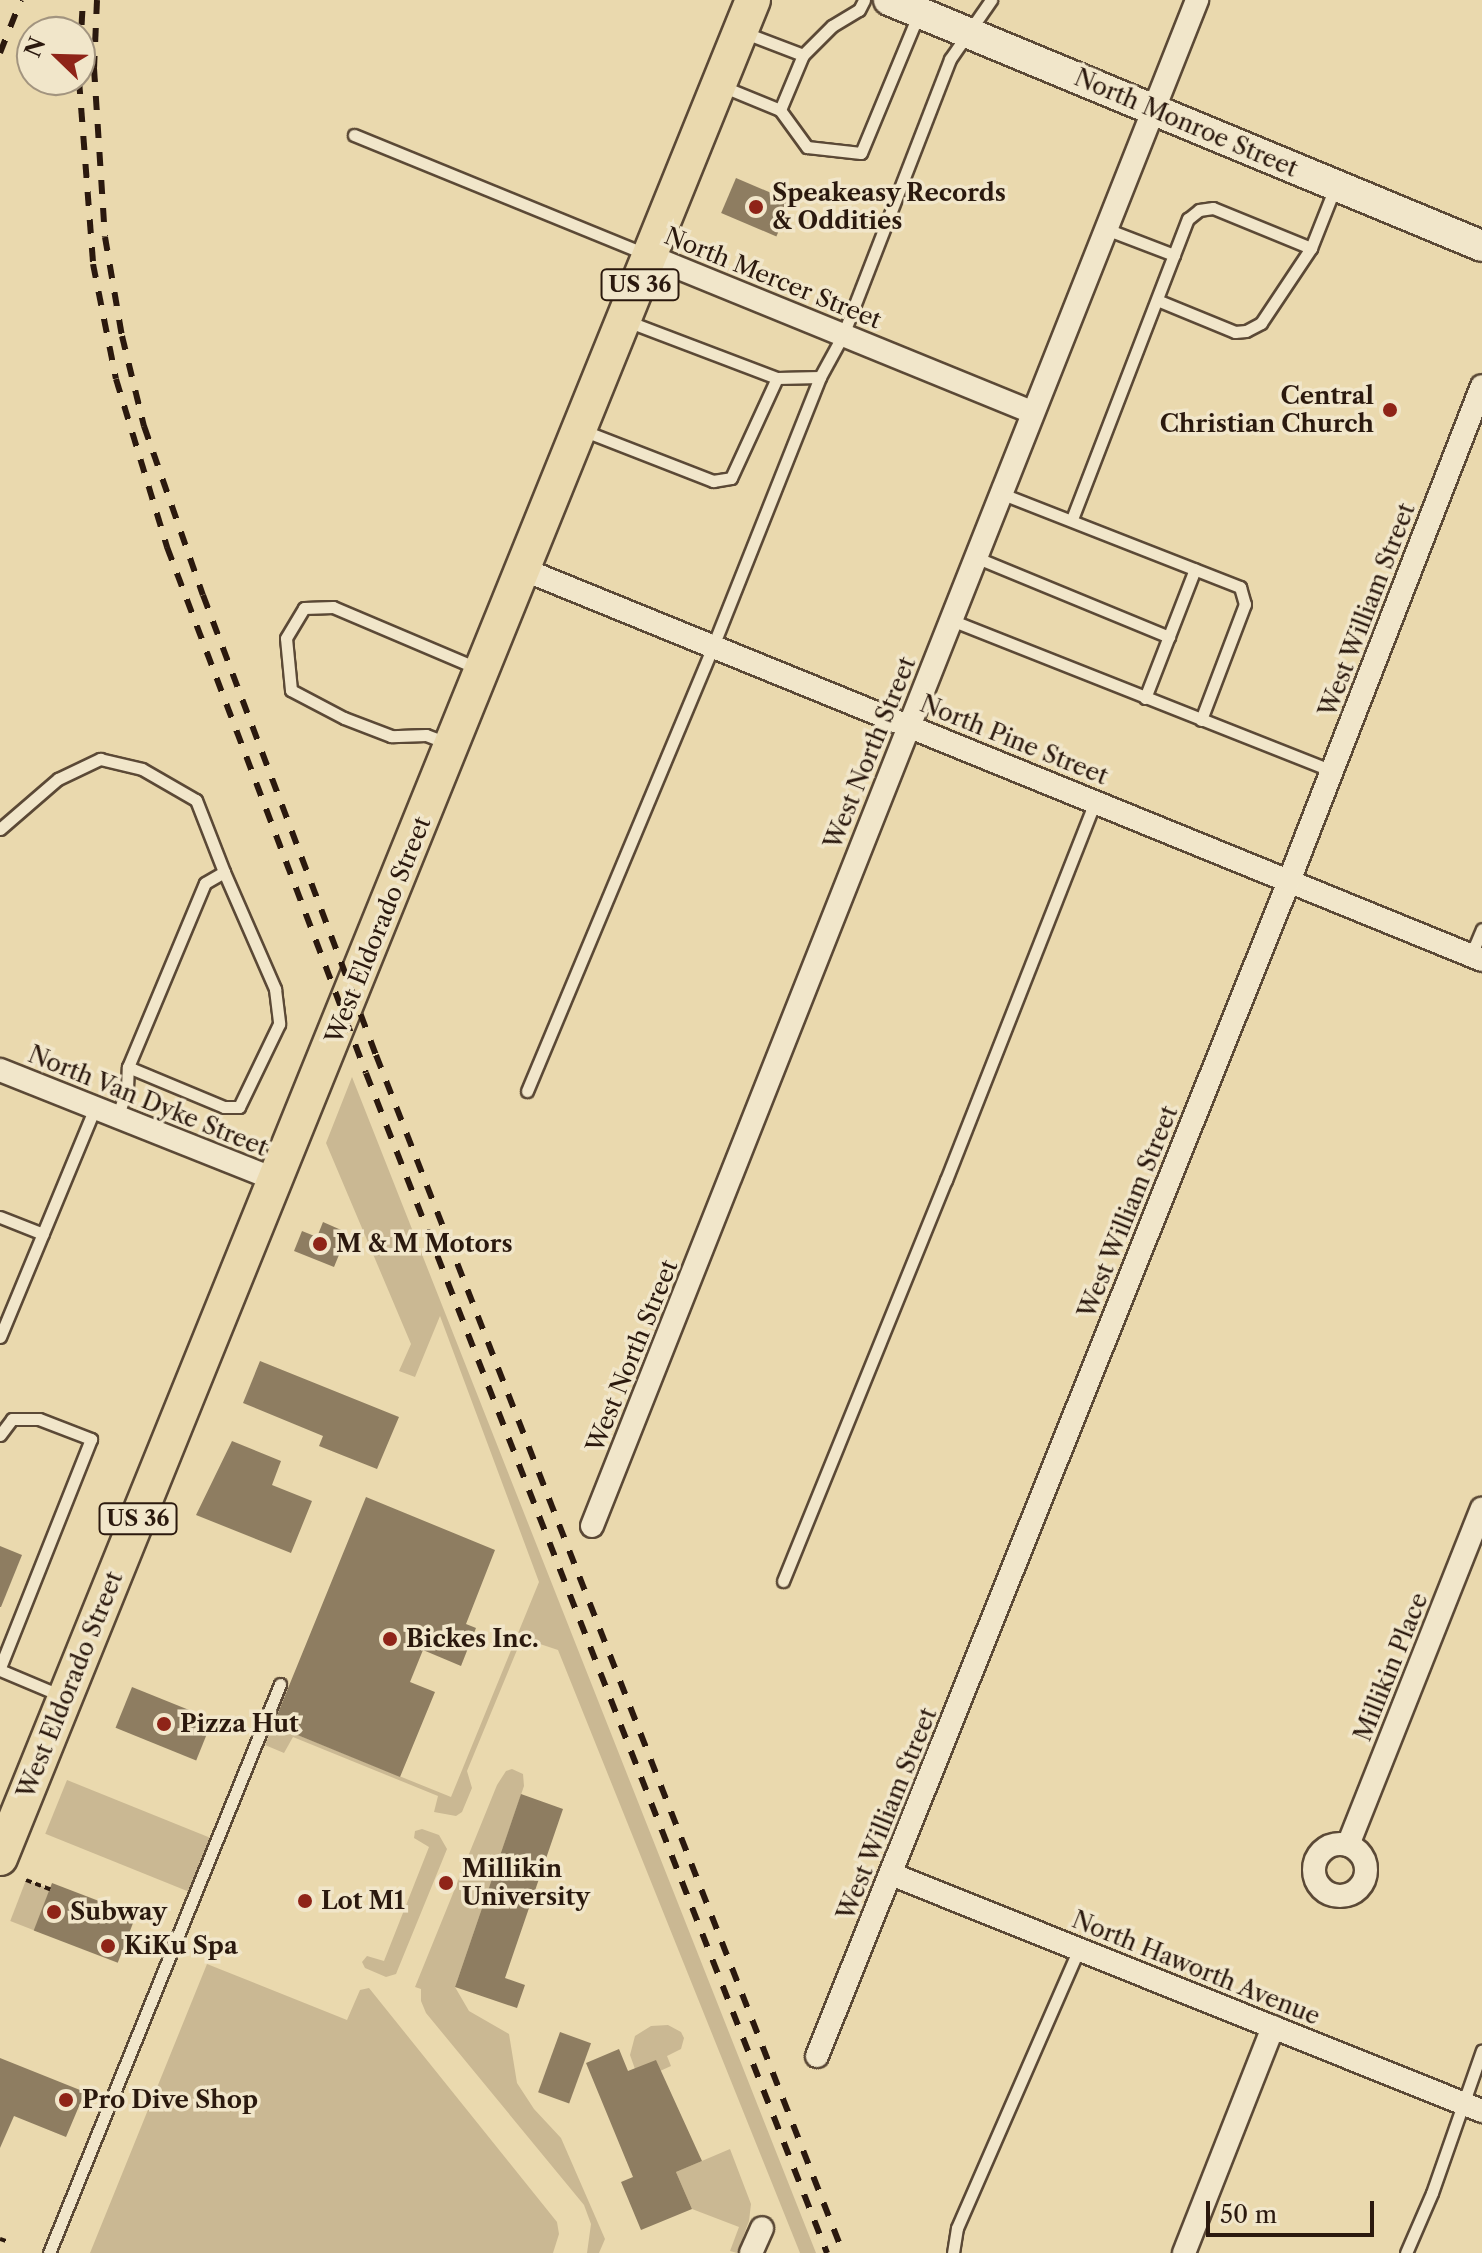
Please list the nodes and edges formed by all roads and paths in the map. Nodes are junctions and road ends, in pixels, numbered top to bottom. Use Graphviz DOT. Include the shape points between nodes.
graph roads {
  1 [pos="864,0"];
  2 [pos="889,0"];
  3 [pos="991,0"];
  4 [pos="1197,0"];
  5 [pos="919,12"];
  6 [pos="747,15"];
  7 [pos="968,32"];
  8 [pos="803,55"];
  9 [pos="719,86"];
  10 [pos="1154,109"];
  11 [pos="780,110"];
  12 [pos="354,135"];
  13 [pos="1336,185"];
  14 [pos="1106,229"];
  15 [pos="1482,246"];
  16 [pos="1311,248"];
  17 [pos="1174,255"];
  18 [pos="652,257"];
  19 [pos="1157,300"];
  20 [pos="626,320"];
  21 [pos="843,335"];
  22 [pos="820,377"];
  23 [pos="777,378"];
  24 [pos="1482,386"];
  25 [pos="1032,412"];
  26 [pos="582,430"];
  27 [pos="1000,493"];
  28 [pos="1072,519"];
  29 [pos="975,557"];
  30 [pos="1195,569"];
  31 [pos="525,570"];
  32 [pos="951,620"];
  33 [pos="1169,637"];
  34 [pos="713,646"];
  35 [pos="484,671"];
  36 [pos="1145,698"];
  37 [pos="1201,720"];
  38 [pos="910,725"];
  39 [pos="453,745"];
  40 [pos="1332,771"];
  41 [pos="1095,801"];
  42 [pos="0,829"];
  43 [pos="224,872"];
  44 [pos="1289,881"];
  45 [pos="1482,929"];
  46 [pos="1476,957"];
  47 [pos="128,1067"];
  48 [pos="0,1070"];
  49 [pos="527,1091"];
  50 [pos="95,1108"];
  51 [pos="117,1117"];
  52 [pos="277,1180"];
  53 [pos="0,1217"];
  54 [pos="43,1234"];
  55 [pos="0,1337"];
  56 [pos="0,1435"];
  57 [pos="1482,1509"];
  58 [pos="592,1526"];
  59 [pos="783,1581"];
  60 [pos="0,1669"];
  61 [pos="280,1684"];
  62 [pos="66,1697"];
  63 [pos="9,1811"];
  64 [pos="1348,1845"];
  65 [pos="0,1858"];
  66 [pos="891,1874"];
  67 [pos="26,1880"];
  68 [pos="50,1889"];
  69 [pos="1079,1949"];
  70 [pos="1273,2027"];
  71 [pos="1482,2050"];
  72 [pos="817,2056"];
  73 [pos="1472,2107"];
  74 [pos="762,2228"];
  75 [pos="0,2239"];
  76 [pos="9,2242"];
  77 [pos="49,2253"];
  78 [pos="751,2253"];
  79 [pos="953,2253"];
  80 [pos="1184,2253"];
  81 [pos="1406,2253"];
  1 -- 8 [label="lane" via="859,10 832,26"];
  2 -- 5 [label="street, North Monroe Street"];
  3 -- 7 [label="lane"];
  4 -- 10 [label="street, West North Street"];
  5 -- 7 [label="street, North Monroe Street"];
  5 -- 11 [label="lane" via="861,153 807,147"];
  6 -- 8 [label="lane"];
  6 -- 9 [label="main road, West Eldorado Street / US 36"];
  7 -- 10 [label="street, North Monroe Street"];
  7 -- 21 [label="lane" via="950,59 921,129"];
  8 -- 11 [label="lane"];
  9 -- 11 [label="lane"];
  9 -- 18 [label="main road, West Eldorado Street / US 36"];
  10 -- 13 [label="street, North Monroe Street"];
  10 -- 14 [label="street, West North Street"];
  12 -- 18 [label="lane, North Mercer Street"];
  13 -- 15 [label="street, North Monroe Street"];
  13 -- 16 [label="lane"];
  14 -- 17 [label="lane"];
  14 -- 25 [label="street, West North Street"];
  16 -- 17 [label="lane" via="1213,208 1188,219"];
  16 -- 19 [label="lane" via="1261,323 1246,331 1235,332"];
  17 -- 19 [label="lane"];
  18 -- 20 [label="main road, West Eldorado Street / US 36"];
  18 -- 21 [label="street, North Mercer Street"];
  19 -- 28 [label="lane"];
  20 -- 23 [label="lane"];
  20 -- 26 [label="main road, West Eldorado Street / US 36"];
  21 -- 22 [label="lane"];
  21 -- 25 [label="street, North Mercer Street"];
  22 -- 23 [label="lane"];
  22 -- 34 [label="lane"];
  23 -- 26 [label="lane" via="731,478 713,481"];
  24 -- 40 [label="street, West William Street"];
  25 -- 27 [label="street, West North Street"];
  26 -- 31 [label="main road, West Eldorado Street / US 36"];
  27 -- 28 [label="lane"];
  27 -- 29 [label="street, West North Street"];
  28 -- 30 [label="lane"];
  29 -- 32 [label="street, West North Street"];
  29 -- 33 [label="lane"];
  30 -- 33 [label="lane"];
  30 -- 37 [label="lane" via="1240,587 1245,604"];
  31 -- 34 [label="street, North Pine Street"];
  31 -- 35 [label="main road, West Eldorado Street / US 36"];
  32 -- 36 [label="lane"];
  32 -- 38 [label="street, West North Street"];
  33 -- 36 [label="lane"];
  34 -- 38 [label="street, North Pine Street"];
  34 -- 49 [label="lane"];
  35 -- 39 [label="main road, West Eldorado Street / US 36"];
  35 -- 39 [label="lane" via="333,607 304,608 286,638 291,690 391,736 426,735"];
  36 -- 37 [label="lane"];
  37 -- 40 [label="lane"];
  38 -- 41 [label="street, North Pine Street"];
  38 -- 58 [label="street, West North Street"];
  39 -- 52 [label="main road, West Eldorado Street / US 36"];
  40 -- 44 [label="street, West William Street"];
  41 -- 44 [label="street, North Pine Street"];
  41 -- 59 [label="lane"];
  42 -- 43 [label="lane" via="58,779 100,759 142,769 196,800"];
  43 -- 47 [label="lane" via="205,883"];
  43 -- 47 [label="lane" via="275,989 279,1024 239,1107 224,1107"];
  44 -- 46 [label="street, North Pine Street"];
  44 -- 66 [label="street, West William Street"];
  45 -- 46 [label="lane"];
  47 -- 51 [label="lane"];
  48 -- 50 [label="street, North Van Dyke Street"];
  50 -- 51 [label="street, North Van Dyke Street"];
  50 -- 54 [label="lane"];
  51 -- 52 [label="street, North Van Dyke Street"];
  52 -- 62 [label="main road, West Eldorado Street / US 36"];
  53 -- 54 [label="lane"];
  54 -- 55 [label="lane"];
  56 -- 60 [label="lane" via="12,1419 39,1419 91,1439"];
  57 -- 64 [label="street, Millikin Place"];
  60 -- 62 [label="lane"];
  61 -- 77 [label="lane"];
  62 -- 63 [label="main road, West Eldorado Street / US 36"];
  63 -- 65 [label="main road, West Eldorado Street / US 36"];
  66 -- 69 [label="street, North Haworth Avenue"];
  66 -- 72 [label="street, West William Street"];
  67 -- 68 [label="path"];
  69 -- 70 [label="street, North Haworth Avenue"];
  69 -- 79 [label="lane" via="957,2228"];
  70 -- 73 [label="street, North Haworth Avenue"];
  70 -- 80 [label="street"];
  71 -- 73 [label="lane"];
  73 -- 81 [label="lane"];
  74 -- 78 [label="street"];
  75 -- 76 [label="path"];
}
